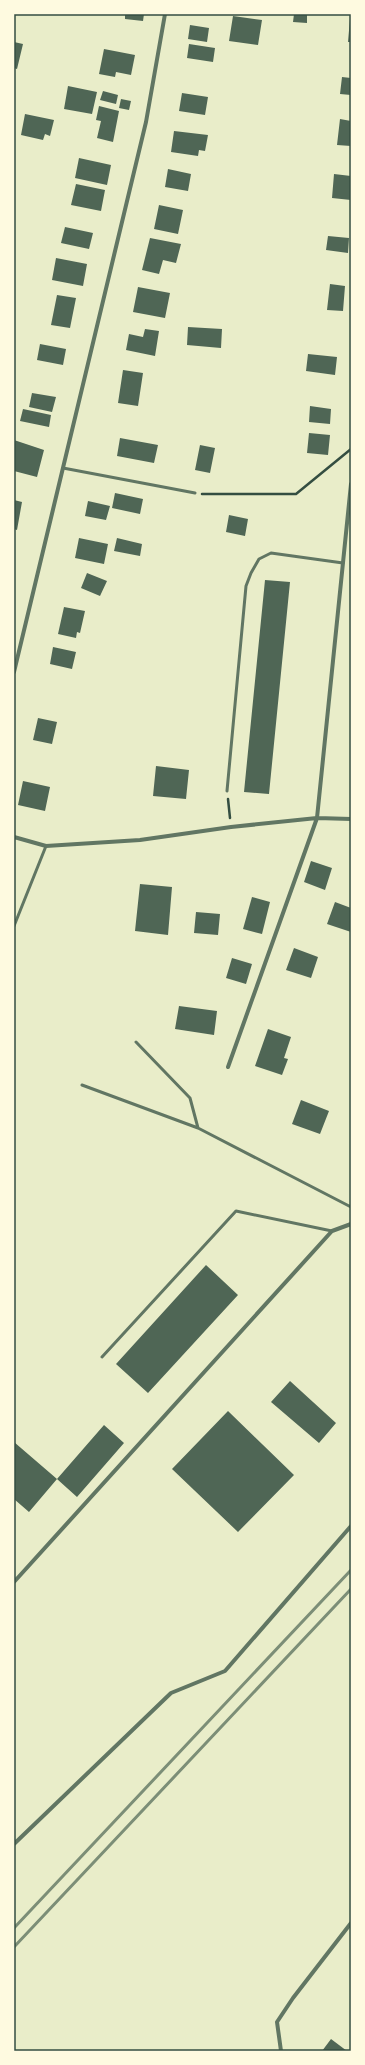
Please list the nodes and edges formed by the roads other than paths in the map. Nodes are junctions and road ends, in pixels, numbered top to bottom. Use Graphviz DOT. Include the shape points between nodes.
graph roads {
  1 [pos="165,14"];
  2 [pos="63,468"];
  3 [pos="351,484"];
  4 [pos="195,494"];
  5 [pos="343,563"];
  6 [pos="14,672"];
  7 [pos="227,791"];
  8 [pos="317,818"];
  9 [pos="351,819"];
  10 [pos="14,837"];
  11 [pos="46,846"];
  12 [pos="14,926"];
  13 [pos="136,1042"];
  14 [pos="228,1067"];
  15 [pos="82,1085"];
  16 [pos="198,1128"];
  17 [pos="351,1207"];
  18 [pos="351,1224"];
  19 [pos="332,1231"];
  20 [pos="102,1357"];
  21 [pos="351,1526"];
  22 [pos="14,1582"];
  23 [pos="14,1844"];
  24 [pos="351,1922"];
  25 [pos="281,2051"];
  1 -- 2 [label="street" via="146,122"];
  2 -- 4 [label="lane"];
  2 -- 6 [label="street"];
  3 -- 5 [label="street"];
  5 -- 7 [label="lane" via="271,553 259,559 251,572 246,586"];
  5 -- 8 [label="street"];
  8 -- 9 [label="street"];
  8 -- 11 [label="street" via="140,840"];
  8 -- 14 [label="street"];
  10 -- 11 [label="street"];
  11 -- 12 [label="lane"];
  13 -- 16 [label="lane" via="190,1098"];
  15 -- 16 [label="lane"];
  16 -- 17 [label="lane"];
  18 -- 19 [label="street"];
  19 -- 20 [label="lane" via="236,1211"];
  19 -- 22 [label="street"];
  21 -- 23 [label="street" via="225,1671 171,1693"];
  24 -- 25 [label="street" via="277,2022"];
}
